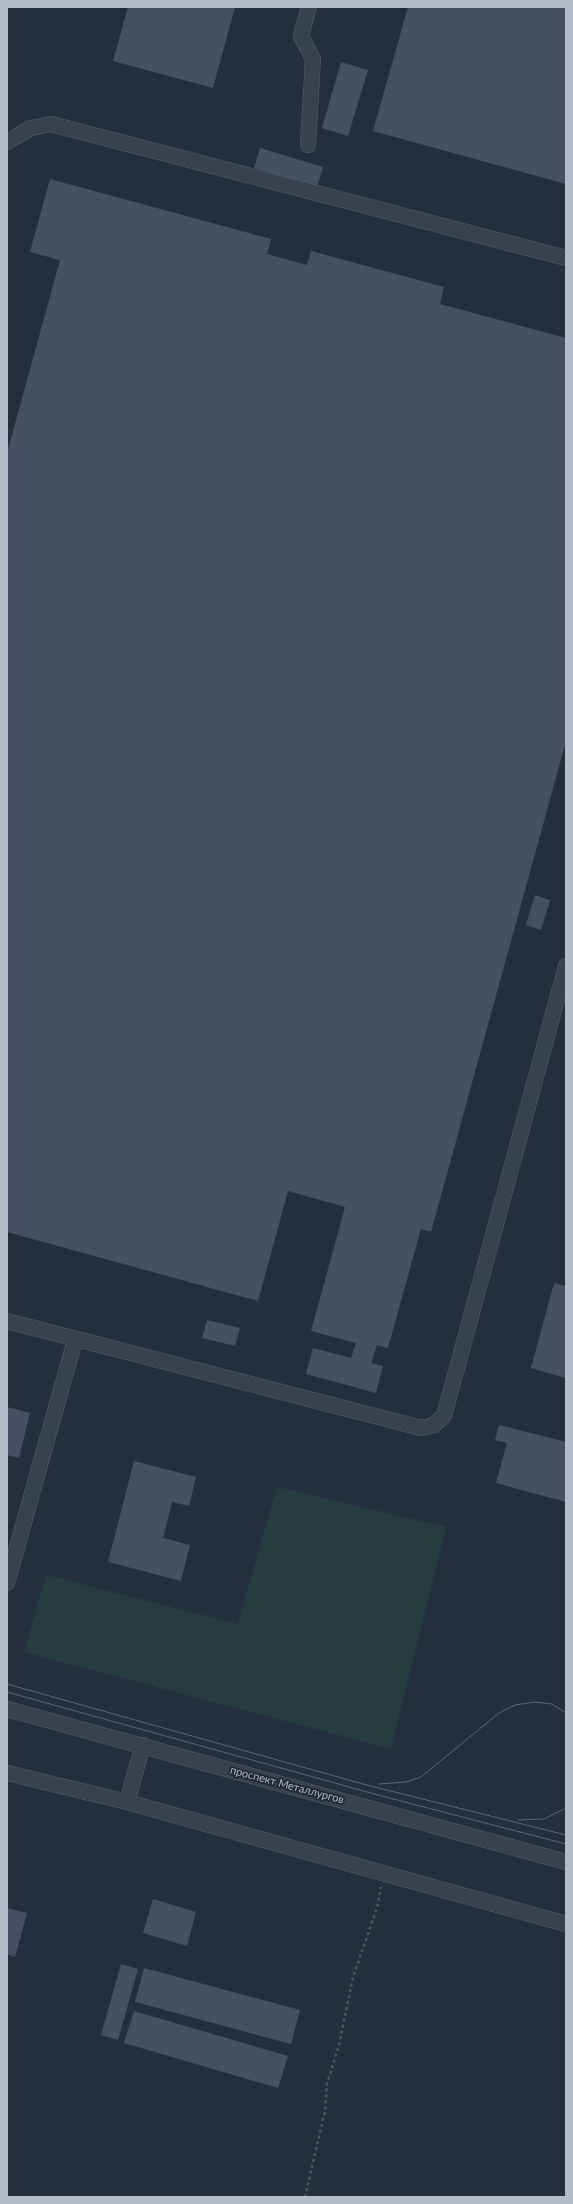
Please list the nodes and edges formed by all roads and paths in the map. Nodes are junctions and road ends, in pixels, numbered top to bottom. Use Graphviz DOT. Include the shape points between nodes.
graph roads {
  1 [pos="309,7"];
  2 [pos="7,142"];
  3 [pos="308,145"];
  4 [pos="566,258"];
  5 [pos="566,966"];
  6 [pos="7,1321"];
  7 [pos="75,1340"];
  8 [pos="7,1582"];
  9 [pos="7,1709"];
  10 [pos="143,1746"];
  11 [pos="7,1773"];
  12 [pos="128,1802"];
  13 [pos="566,1862"];
  14 [pos="383,1872"];
  15 [pos="566,1924"];
  16 [pos="304,2197"];
  1 -- 3 [label="street" via="301,36 313,59"];
  2 -- 4 [label="street" via="31,128 51,124"];
  5 -- 7 [label="street" via="444,1416 434,1425 421,1428"];
  6 -- 7 [label="street"];
  7 -- 8 [label="street"];
  9 -- 10 [label="street, проспект Металлургов"];
  10 -- 12 [label="street"];
  10 -- 13 [label="street, проспект Металлургов"];
  11 -- 12 [label="street"];
  12 -- 14 [label="street"];
  14 -- 15 [label="street"];
  14 -- 16 [label="path" via="377,1908 353,1977 339,2045 327,2084 325,2111"];
}
